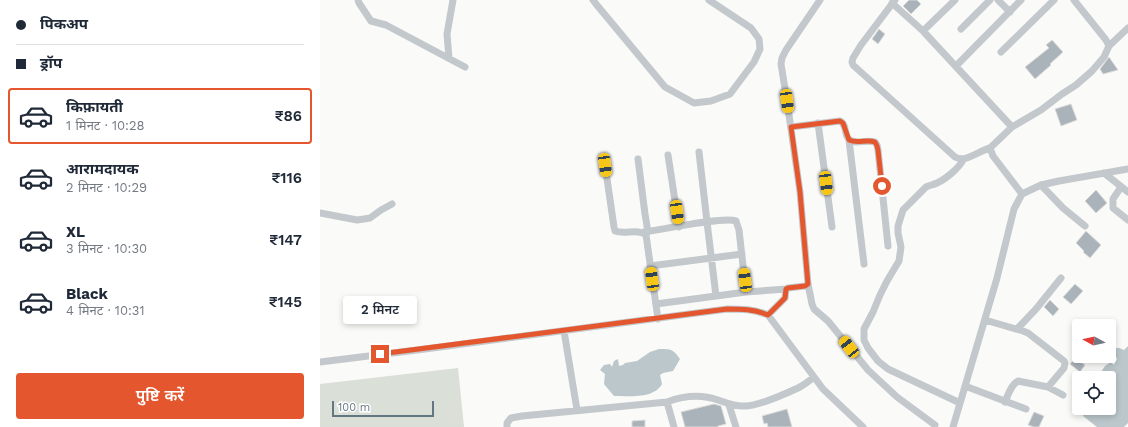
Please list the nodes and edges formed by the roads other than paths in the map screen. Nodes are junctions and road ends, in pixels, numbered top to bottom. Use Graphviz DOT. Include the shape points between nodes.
graph roads {
  1 [pos="358,0"];
  2 [pos="453,0"];
  3 [pos="593,0"];
  4 [pos="709,0"];
  5 [pos="820,0"];
  6 [pos="955,0"];
  7 [pos="990,0"];
  8 [pos="998,0"];
  9 [pos="1021,0"];
  10 [pos="1054,0"];
  11 [pos="1074,0"];
  12 [pos="894,2"];
  13 [pos="1010,12"];
  14 [pos="1128,28"];
  15 [pos="960,29"];
  16 [pos="923,31"];
  17 [pos="1109,46"];
  18 [pos="1001,52"];
  19 [pos="449,58"];
  20 [pos="956,66"];
  21 [pos="465,67"];
  22 [pos="818,123"];
  23 [pos="791,127"];
  24 [pos="1012,127"];
  25 [pos="849,140"];
  26 [pos="990,148"];
  27 [pos="699,152"];
  28 [pos="668,155"];
  29 [pos="638,159"];
  30 [pos="963,160"];
  31 [pos="605,165"];
  32 [pos="1128,170"];
  33 [pos="1104,174"];
  34 [pos="1041,185"];
  35 [pos="1121,186"];
  36 [pos="1128,192"];
  37 [pos="1022,194"];
  38 [pos="392,204"];
  39 [pos="320,214"];
  40 [pos="1128,220"];
  41 [pos="706,222"];
  42 [pos="1085,226"];
  43 [pos="679,227"];
  44 [pos="832,227"];
  45 [pos="646,232"];
  46 [pos="888,246"];
  47 [pos="742,254"];
  48 [pos="712,258"];
  49 [pos="864,264"];
  50 [pos="650,266"];
  51 [pos="1061,278"];
  52 [pos="808,284"];
  53 [pos="786,289"];
  54 [pos="746,292"];
  55 [pos="716,296"];
  56 [pos="656,304"];
  57 [pos="768,315"];
  58 [pos="658,319"];
  59 [pos="985,320"];
  60 [pos="1017,329"];
  61 [pos="564,331"];
  62 [pos="320,362"];
  63 [pos="814,377"];
  64 [pos="966,386"];
  65 [pos="1048,387"];
  66 [pos="1063,394"];
  67 [pos="666,402"];
  68 [pos="960,402"];
  69 [pos="1005,402"];
  70 [pos="730,405"];
  71 [pos="1026,409"];
  72 [pos="577,410"];
  73 [pos="935,425"];
  74 [pos="507,427"];
  75 [pos="674,427"];
  76 [pos="736,427"];
  77 [pos="863,427"];
  78 [pos="953,427"];
  1 -- 19 [label="street" via="371,21 386,25"];
  2 -- 19 [label="street" via="447,34"];
  3 -- 4 [label="street" via="664,87 694,103 711,101 730,94 754,62 760,49 759,38 751,28"];
  5 -- 23 [label="street" via="782,58 781,69"];
  6 -- 16 [label="street"];
  7 -- 15 [label="street"];
  8 -- 13 [label="street"];
  9 -- 13 [label="street"];
  10 -- 18 [label="street"];
  11 -- 17 [label="street"];
  12 -- 16 [label="street"];
  12 -- 30 [label="street" via="852,58 853,65 955,157"];
  13 -- 20 [label="street"];
  14 -- 17 [label="street"];
  16 -- 20 [label="street"];
  17 -- 24 [label="street" via="1104,57 1076,85"];
  19 -- 21 [label="street"];
  20 -- 24 [label="street"];
  22 -- 23 [label="street"];
  22 -- 25 [label="street" via="840,121"];
  22 -- 44 [label="street"];
  23 -- 52 [label="street"];
  24 -- 26 [label="street"];
  25 -- 46 [label="street" via="872,141 877,146"];
  25 -- 49 [label="street"];
  26 -- 30 [label="street"];
  26 -- 37 [label="street" via="993,156"];
  27 -- 41 [label="street"];
  28 -- 43 [label="street"];
  29 -- 45 [label="street"];
  30 -- 68 [label="street" via="957,169 941,181 926,187 904,210 898,226 901,247 899,261 864,329 864,340 882,366"];
  31 -- 45 [label="street" via="615,230 622,233"];
  32 -- 33 [label="street"];
  33 -- 34 [label="street"];
  33 -- 35 [label="street"];
  34 -- 37 [label="street"];
  34 -- 42 [label="street"];
  35 -- 36 [label="street"];
  35 -- 40 [label="street" via="1113,200 1114,208"];
  37 -- 59 [label="street" via="1014,209"];
  38 -- 39 [label="street" via="370,218 358,220"];
  41 -- 43 [label="street"];
  41 -- 47 [label="street" via="736,221"];
  41 -- 48 [label="street"];
  43 -- 45 [label="street"];
  45 -- 50 [label="street"];
  47 -- 48 [label="street"];
  47 -- 54 [label="street"];
  48 -- 50 [label="street"];
  48 -- 55 [label="street"];
  50 -- 56 [label="street"];
  51 -- 60 [label="street"];
  52 -- 53 [label="street"];
  52 -- 73 [label="street" via="814,309 828,321 868,370 897,397"];
  53 -- 54 [label="street"];
  53 -- 57 [label="street" via="785,298"];
  54 -- 55 [label="street"];
  55 -- 56 [label="street"];
  56 -- 58 [label="street"];
  57 -- 58 [label="street" via="746,309 727,309"];
  57 -- 63 [label="street"];
  58 -- 61 [label="street"];
  59 -- 60 [label="street"];
  59 -- 64 [label="street"];
  60 -- 65 [label="street" via="1028,333 1064,361 1064,368"];
  61 -- 62 [label="street"];
  61 -- 72 [label="street"];
  63 -- 70 [label="street" via="799,388 763,402 746,406"];
  63 -- 77 [label="street"];
  64 -- 68 [label="street"];
  64 -- 69 [label="street"];
  65 -- 66 [label="street"];
  65 -- 69 [label="street" via="1018,381 1012,386"];
  67 -- 70 [label="street" via="694,396 708,397"];
  67 -- 72 [label="street"];
  67 -- 75 [label="street"];
  68 -- 78 [label="street"];
  69 -- 71 [label="street"];
  70 -- 76 [label="street"];
  72 -- 74 [label="street" via="511,418"];
}
